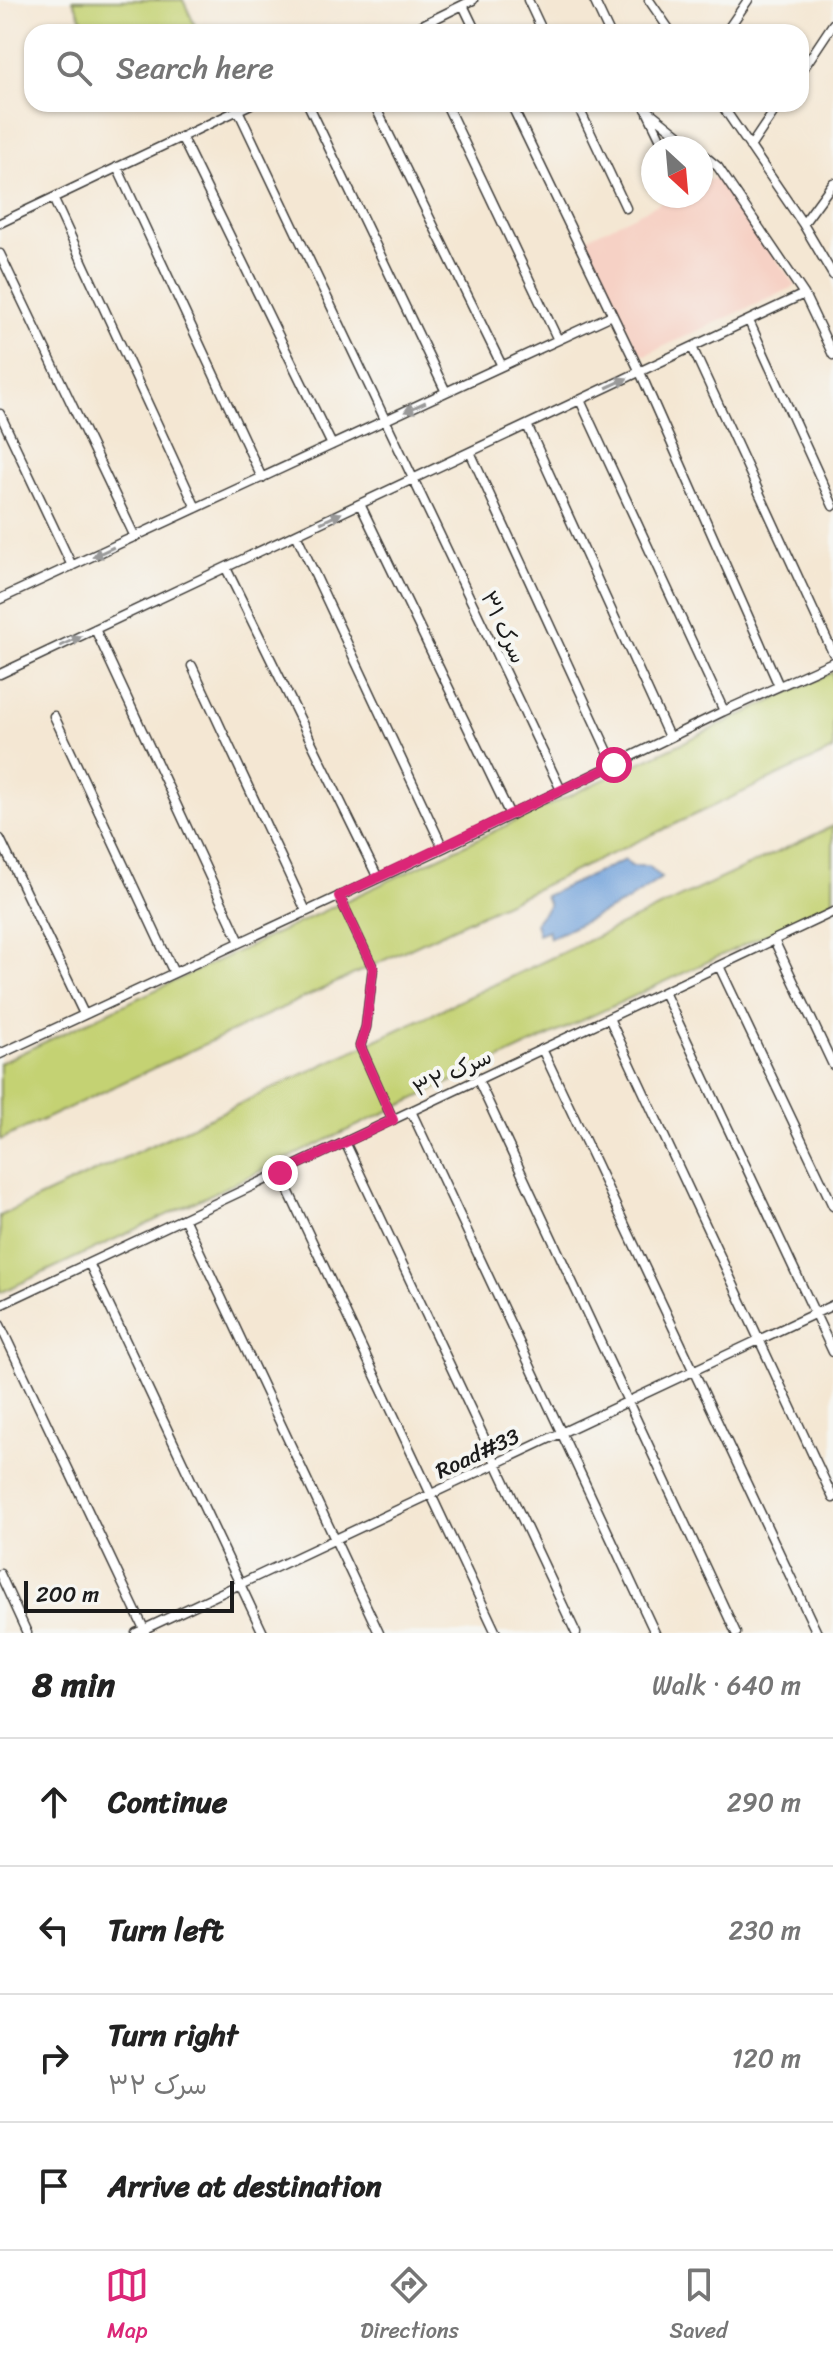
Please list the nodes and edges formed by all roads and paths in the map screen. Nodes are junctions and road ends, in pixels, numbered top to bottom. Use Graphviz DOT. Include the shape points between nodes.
graph roads {
  1 [pos="473,0"];
  2 [pos="528,0"];
  3 [pos="594,0"];
  4 [pos="649,0"];
  5 [pos="664,0"];
  6 [pos="748,0"];
  7 [pos="463,5"];
  8 [pos="657,10"];
  9 [pos="426,24"];
  10 [pos="472,24"];
  11 [pos="539,24"];
  12 [pos="605,24"];
  13 [pos="666,24"];
  14 [pos="732,24"];
  15 [pos="833,24"];
  16 [pos="809,60"];
  17 [pos="234,112"];
  18 [pos="239,112"];
  19 [pos="312,112"];
  20 [pos="378,112"];
  21 [pos="450,112"];
  22 [pos="515,112"];
  23 [pos="581,112"];
  24 [pos="648,112"];
  25 [pos="652,112"];
  26 [pos="726,112"];
  27 [pos="774,112"];
  28 [pos="659,136"];
  29 [pos="681,136"];
  30 [pos="182,138"];
  31 [pos="750,147"];
  32 [pos="713,163"];
  33 [pos="117,167"];
  34 [pos="833,183"];
  35 [pos="53,198"];
  36 [pos="626,208"];
  37 [pos="0,223"];
  38 [pos="803,224"];
  39 [pos="0,254"];
  40 [pos="832,272"];
  41 [pos="804,294"];
  42 [pos="612,315"];
  43 [pos="749,321"];
  44 [pos="558,340"];
  45 [pos="692,347"];
  46 [pos="833,355"];
  47 [pos="502,366"];
  48 [pos="640,372"];
  49 [pos="446,392"];
  50 [pos="580,400"];
  51 [pos="0,414"];
  52 [pos="387,419"];
  53 [pos="527,425"];
  54 [pos="332,445"];
  55 [pos="470,452"];
  56 [pos="262,478"];
  57 [pos="415,478"];
  58 [pos="360,504"];
  59 [pos="833,506"];
  60 [pos="196,508"];
  61 [pos="296,534"];
  62 [pos="135,537"];
  63 [pos="72,566"];
  64 [pos="226,568"];
  65 [pos="0,586"];
  66 [pos="2,598"];
  67 [pos="95,629"];
  68 [pos="833,653"];
  69 [pos="833,662"];
  70 [pos="192,666"];
  71 [pos="0,674"];
  72 [pos="779,686"];
  73 [pos="724,711"];
  74 [pos="54,716"];
  75 [pos="669,737"];
  76 [pos="614,765"];
  77 [pos="561,790"];
  78 [pos="510,815"];
  79 [pos="0,839"];
  80 [pos="443,848"];
  81 [pos="378,878"];
  82 [pos="339,896"];
  83 [pos="306,911"];
  84 [pos="832,914"];
  85 [pos="774,940"];
  86 [pos="240,942"];
  87 [pos="719,966"];
  88 [pos="174,973"];
  89 [pos="664,992"];
  90 [pos="84,1014"];
  91 [pos="609,1018"];
  92 [pos="542,1049"];
  93 [pos="0,1054"];
  94 [pos="833,1065"];
  95 [pos="478,1080"];
  96 [pos="411,1111"];
  97 [pos="393,1120"];
  98 [pos="345,1142"];
  99 [pos="280,1173"];
  100 [pos="833,1206"];
  101 [pos="184,1218"];
  102 [pos="89,1263"];
  103 [pos="0,1305"];
  104 [pos="833,1305"];
  105 [pos="815,1313"];
  106 [pos="0,1325"];
  107 [pos="758,1340"];
  108 [pos="833,1352"];
  109 [pos="693,1371"];
  110 [pos="628,1401"];
  111 [pos="562,1433"];
  112 [pos="498,1463"];
  113 [pos="430,1495"];
  114 [pos="833,1498"];
  115 [pos="336,1539"];
  116 [pos="0,1574"];
  117 [pos="240,1584"];
  118 [pos="142,1632"];
  119 [pos="27,1633"];
  120 [pos="263,1633"];
  121 [pos="379,1633"];
  122 [pos="496,1633"];
  123 [pos="576,1633"];
  124 [pos="655,1633"];
  125 [pos="736,1633"];
  126 [pos="817,1633"];
  1 -- 7 [label="street"];
  2 -- 11 [label="street"];
  3 -- 12 [label="street"];
  4 -- 8 [label="street"];
  5 -- 8 [label="street"];
  6 -- 14 [label="street"];
  7 -- 9 [label="street"];
  7 -- 10 [label="street"];
  8 -- 13 [label="street"];
  15 -- 16 [label="street"];
  17 -- 30 [label="street"];
  18 -- 52 [label="street, سرک ۳۱"];
  19 -- 49 [label="street"];
  20 -- 47 [label="street"];
  21 -- 44 [label="street"];
  22 -- 42 [label="street"];
  23 -- 36 [label="street"];
  24 -- 28 [label="street"];
  25 -- 29 [label="street"];
  26 -- 31 [label="street"];
  27 -- 31 [label="street"];
  30 -- 33 [label="street"];
  30 -- 54 [label="street"];
  31 -- 38 [label="street"];
  32 -- 41 [label="street"];
  33 -- 35 [label="street"];
  33 -- 56 [label="street"];
  34 -- 38 [label="street"];
  35 -- 37 [label="street"];
  35 -- 60 [label="street"];
  38 -- 40 [label="street"];
  39 -- 62 [label="street"];
  41 -- 43 [label="street"];
  41 -- 46 [label="street"];
  42 -- 44 [label="street"];
  42 -- 48 [label="street"];
  43 -- 45 [label="street"];
  43 -- 59 [label="street"];
  44 -- 47 [label="street"];
  45 -- 48 [label="street"];
  45 -- 68 [label="street"];
  47 -- 49 [label="street"];
  50 -- 48 [label="street, one-way"];
  48 -- 72 [label="street"];
  49 -- 52 [label="street, one-way"];
  50 -- 53 [label="street"];
  50 -- 73 [label="street"];
  51 -- 63 [label="street"];
  52 -- 54 [label="street"];
  52 -- 57 [label="street, سرک ۳۱"];
  53 -- 55 [label="street"];
  53 -- 75 [label="street"];
  54 -- 56 [label="street"];
  55 -- 57 [label="street"];
  55 -- 76 [label="street"];
  56 -- 60 [label="street"];
  57 -- 58 [label="street"];
  57 -- 77 [label="street, سرک ۳۱"];
  61 -- 58 [label="street, one-way"];
  58 -- 78 [label="street"];
  60 -- 62 [label="street"];
  61 -- 64 [label="street"];
  61 -- 80 [label="street"];
  62 -- 63 [label="street, one-way"];
  63 -- 66 [label="street"];
  64 -- 67 [label="street"];
  64 -- 81 [label="street"];
  65 -- 66 [label="street"];
  71 -- 67 [label="street, one-way"];
  67 -- 86 [label="street"];
  69 -- 72 [label="street"];
  70 -- 83 [label="street"];
  72 -- 73 [label="street"];
  73 -- 75 [label="street"];
  74 -- 88 [label="street"];
  75 -- 76 [label="street"];
  76 -- 77 [label="street"];
  77 -- 78 [label="street"];
  78 -- 80 [label="street"];
  79 -- 90 [label="street"];
  80 -- 81 [label="street"];
  81 -- 82 [label="street"];
  82 -- 83 [label="street"];
  82 -- 97 [label="street" via="373,968 360,1046"];
  83 -- 86 [label="street"];
  84 -- 85 [label="street, سرک ۳۲"];
  85 -- 87 [label="street, سرک ۳۲"];
  85 -- 94 [label="street"];
  86 -- 88 [label="street"];
  87 -- 89 [label="street, سرک ۳۲"];
  87 -- 100 [label="street"];
  88 -- 90 [label="street"];
  89 -- 91 [label="street, سرک ۳۲"];
  89 -- 105 [label="street"];
  90 -- 93 [label="street"];
  91 -- 92 [label="street, سرک ۳۲"];
  91 -- 107 [label="street"];
  92 -- 95 [label="street, سرک ۳۲"];
  92 -- 109 [label="street"];
  95 -- 96 [label="street, سرک ۳۲"];
  95 -- 110 [label="street"];
  96 -- 97 [label="street, سرک ۳۲"];
  96 -- 111 [label="street"];
  97 -- 98 [label="street, سرک ۳۲"];
  98 -- 99 [label="street, سرک ۳۲"];
  98 -- 112 [label="street"];
  99 -- 101 [label="street, سرک ۳۲"];
  99 -- 113 [label="street"];
  101 -- 102 [label="street, سرک ۳۲"];
  101 -- 115 [label="street"];
  102 -- 103 [label="street, سرک ۳۲"];
  102 -- 117 [label="street"];
  104 -- 105 [label="street, Road#33"];
  105 -- 107 [label="street, Road#33"];
  105 -- 108 [label="street"];
  106 -- 118 [label="street"];
  107 -- 109 [label="street, Road#33"];
  107 -- 114 [label="street"];
  109 -- 110 [label="street, Road#33"];
  109 -- 126 [label="street"];
  110 -- 111 [label="street, Road#33"];
  110 -- 125 [label="street"];
  111 -- 112 [label="street, Road#33"];
  111 -- 124 [label="street"];
  112 -- 113 [label="street, Road#33"];
  112 -- 123 [label="street"];
  113 -- 115 [label="street, Road#33"];
  113 -- 122 [label="street"];
  115 -- 117 [label="street, Road#33"];
  115 -- 121 [label="street"];
  116 -- 119 [label="street"];
  117 -- 118 [label="street, Road#33"];
  117 -- 120 [label="street"];
}
